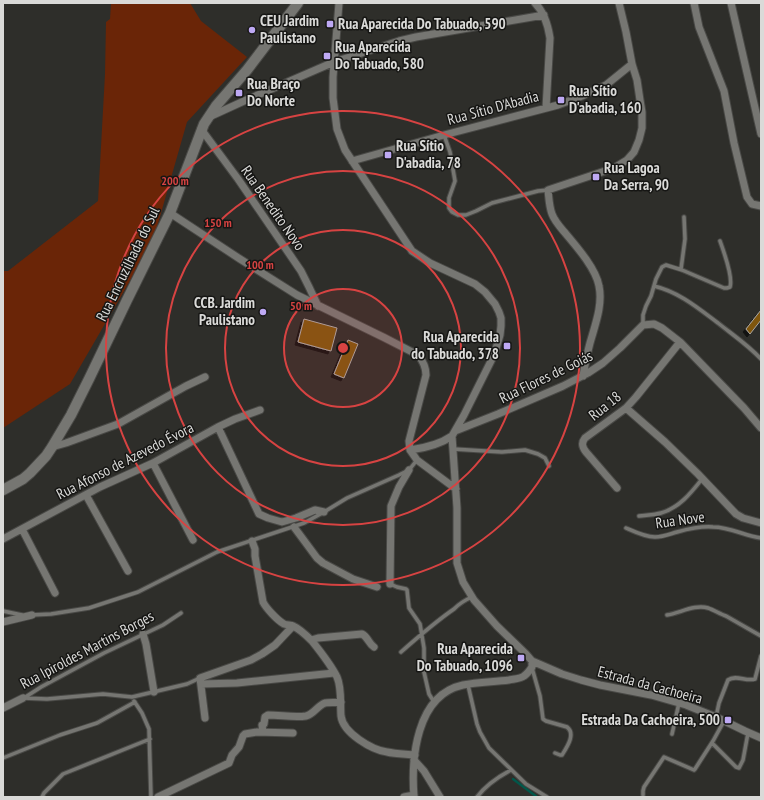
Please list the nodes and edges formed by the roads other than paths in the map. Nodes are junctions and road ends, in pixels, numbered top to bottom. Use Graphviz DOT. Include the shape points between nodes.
graph roads {
  1 [pos="298,3"];
  2 [pos="339,3"];
  3 [pos="535,3"];
  4 [pos="619,3"];
  5 [pos="694,3"];
  6 [pos="731,3"];
  7 [pos="544,15"];
  8 [pos="334,62"];
  9 [pos="632,64"];
  10 [pos="546,108"];
  11 [pos="208,118"];
  12 [pos="201,129"];
  13 [pos="761,134"];
  14 [pos="444,135"];
  15 [pos="352,161"];
  16 [pos="548,190"];
  17 [pos="761,206"];
  18 [pos="170,213"];
  19 [pos="684,217"];
  20 [pos="720,242"];
  21 [pos="681,270"];
  22 [pos="654,286"];
  23 [pos="318,306"];
  24 [pos="643,325"];
  25 [pos="680,342"];
  26 [pos="761,359"];
  27 [pos="583,376"];
  28 [pos="205,377"];
  29 [pos="626,408"];
  30 [pos="260,410"];
  31 [pos="218,427"];
  32 [pos="761,428"];
  33 [pos="454,434"];
  34 [pos="52,447"];
  35 [pos="453,449"];
  36 [pos="410,450"];
  37 [pos="417,460"];
  38 [pos="153,463"];
  39 [pos="549,466"];
  40 [pos="409,470"];
  41 [pos="702,479"];
  42 [pos="617,488"];
  43 [pos="456,489"];
  44 [pos="3,490"];
  45 [pos="86,495"];
  46 [pos="324,512"];
  47 [pos="639,516"];
  48 [pos="761,523"];
  49 [pos="294,526"];
  50 [pos="626,528"];
  51 [pos="22,529"];
  52 [pos="761,538"];
  53 [pos="3,539"];
  54 [pos="193,540"];
  55 [pos="252,541"];
  56 [pos="128,571"];
  57 [pos="390,584"];
  58 [pos="378,587"];
  59 [pos="55,593"];
  60 [pos="472,596"];
  61 [pos="3,611"];
  62 [pos="181,613"];
  63 [pos="32,615"];
  64 [pos="667,615"];
  65 [pos="3,622"];
  66 [pos="293,626"];
  67 [pos="422,633"];
  68 [pos="144,634"];
  69 [pos="761,636"];
  70 [pos="311,640"];
  71 [pos="374,647"];
  72 [pos="401,652"];
  73 [pos="761,656"];
  74 [pos="532,664"];
  75 [pos="334,673"];
  76 [pos="201,681"];
  77 [pos="468,685"];
  78 [pos="154,692"];
  79 [pos="132,697"];
  80 [pos="23,698"];
  81 [pos="135,702"];
  82 [pos="341,702"];
  83 [pos="434,702"];
  84 [pos="679,703"];
  85 [pos="3,708"];
  86 [pos="716,716"];
  87 [pos="205,718"];
  88 [pos="724,721"];
  89 [pos="263,732"];
  90 [pos="293,733"];
  91 [pos="748,733"];
  92 [pos="672,734"];
  93 [pos="761,738"];
  94 [pos="150,739"];
  95 [pos="712,743"];
  96 [pos="554,753"];
  97 [pos="3,758"];
  98 [pos="415,758"];
  99 [pos="511,770"];
  100 [pos="643,795"];
  101 [pos="414,796"];
  102 [pos="42,797"];
  103 [pos="151,797"];
  104 [pos="158,797"];
  105 [pos="404,797"];
  106 [pos="440,797"];
  107 [pos="477,797"];
  108 [pos="547,797"];
  1 -- 11 [label="street, Rua Encruzilhada do Sul"];
  2 -- 8 [label="street"];
  3 -- 7 [label="street"];
  4 -- 9 [label="street"];
  5 -- 17 [label="street" via="699,27 724,91 747,197 752,204"];
  6 -- 13 [label="street"];
  7 -- 8 [label="street" via="416,36"];
  7 -- 10 [label="street" via="550,38"];
  8 -- 11 [label="street"];
  8 -- 15 [label="street" via="333,98 337,129"];
  9 -- 10 [label="street, Rua Sítio D'Abadia" via="606,84 582,96"];
  9 -- 16 [label="street" via="642,112 642,128 634,152 614,168"];
  10 -- 14 [label="street, Rua Sítio D'Abadia"];
  11 -- 12 [label="street, Rua Encruzilhada do Sul"];
  12 -- 18 [label="street, Rua Encruzilhada do Sul"];
  12 -- 23 [label="street, Rua Benedito Novo" via="297,266"];
  14 -- 15 [label="street, Rua Sítio D'Abadia"];
  14 -- 16 [label="lane" via="450,152 454,181 448,202 452,212 466,215 492,203"];
  15 -- 33 [label="street" via="412,251 430,263 476,284 490,297 499,312 501,326 494,355"];
  16 -- 27 [label="street" via="552,215 592,269 599,287 599,309"];
  18 -- 23 [label="street" via="240,260"];
  18 -- 34 [label="street, Rua Encruzilhada do Sul" via="89,379"];
  19 -- 21 [label="lane" via="685,239"];
  20 -- 21 [label="lane" via="729,272 730,287 724,288"];
  21 -- 22 [label="lane" via="662,267"];
  22 -- 24 [label="lane" via="644,312"];
  22 -- 26 [label="lane" via="669,290 692,303"];
  23 -- 36 [label="street" via="386,338 422,359 426,375 409,441"];
  24 -- 25 [label="street" via="654,324"];
  24 -- 27 [label="street, Rua Flores de Goiás" via="598,367"];
  25 -- 29 [label="street, Rua 18"];
  25 -- 32 [label="street"];
  27 -- 33 [label="street, Rua Flores de Goiás"];
  28 -- 34 [label="street" via="118,424"];
  29 -- 41 [label="street"];
  29 -- 42 [label="street, Rua 18" via="585,438 582,444"];
  30 -- 31 [label="street, Rua Afonso de Azevedo Évora"];
  31 -- 38 [label="street, Rua Afonso de Azevedo Évora"];
  31 -- 46 [label="street" via="259,514 282,522 315,510"];
  33 -- 35 [label="street"];
  33 -- 36 [label="street, Rua Flores de Goiás" via="436,445"];
  34 -- 44 [label="street, Rua Encruzilhada do Sul" via="30,473"];
  35 -- 39 [label="lane" via="502,452 525,450 545,458"];
  35 -- 43 [label="street"];
  36 -- 37 [label="street"];
  37 -- 40 [label="lane"];
  37 -- 43 [label="street"];
  38 -- 45 [label="street, Rua Afonso de Azevedo Évora"];
  38 -- 54 [label="street"];
  40 -- 46 [label="lane" via="347,498"];
  40 -- 57 [label="street" via="391,506"];
  41 -- 47 [label="lane" via="676,506 659,513"];
  41 -- 48 [label="street" via="736,514"];
  43 -- 60 [label="street" via="457,563 463,582"];
  45 -- 51 [label="street, Rua Afonso de Azevedo Évora"];
  45 -- 56 [label="street"];
  46 -- 49 [label="lane"];
  49 -- 55 [label="lane"];
  49 -- 58 [label="street" via="323,563 353,579"];
  50 -- 52 [label="lane, Rua Nove" via="655,537 712,527"];
  51 -- 53 [label="street, Rua Afonso de Azevedo Évora"];
  51 -- 59 [label="street"];
  55 -- 63 [label="lane" via="218,552 145,589 119,599 79,610"];
  55 -- 66 [label="street" via="263,602 280,621"];
  57 -- 67 [label="lane" via="407,590 410,608 420,624"];
  60 -- 67 [label="lane"];
  60 -- 74 [label="street" via="493,622 526,654"];
  61 -- 63 [label="lane"];
  62 -- 68 [label="lane, Rua Ipiroldes Martins Borges"];
  63 -- 65 [label="street"];
  64 -- 69 [label="lane" via="696,608 710,608"];
  66 -- 70 [label="street"];
  66 -- 76 [label="street" via="262,654"];
  67 -- 72 [label="lane"];
  67 -- 83 [label="lane" via="424,672 429,694"];
  68 -- 78 [label="street"];
  68 -- 80 [label="lane, Rua Ipiroldes Martins Borges" via="86,662"];
  70 -- 71 [label="street" via="362,634"];
  70 -- 75 [label="street"];
  73 -- 86 [label="lane" via="755,679 733,677 728,680"];
  74 -- 77 [label="street" via="524,676"];
  74 -- 84 [label="street, Estrada da Cachoeira" via="587,682"];
  74 -- 96 [label="lane" via="543,719 567,727 572,734 569,745 562,755"];
  75 -- 76 [label="street" via="238,683"];
  75 -- 82 [label="street" via="339,684"];
  76 -- 78 [label="lane"];
  76 -- 87 [label="street"];
  77 -- 83 [label="street" via="450,690"];
  77 -- 99 [label="lane" via="484,739 491,751"];
  78 -- 79 [label="lane"];
  79 -- 80 [label="lane" via="108,694 47,699"];
  79 -- 81 [label="lane"];
  80 -- 85 [label="street, Rua Ipiroldes Martins Borges"];
  81 -- 94 [label="lane" via="147,723"];
  81 -- 97 [label="lane" via="97,723"];
  82 -- 89 [label="street" via="325,703 308,716 268,715 262,725"];
  82 -- 98 [label="street" via="341,718 344,724 362,742 379,750"];
  83 -- 98 [label="street" via="424,720"];
  84 -- 86 [label="street, Estrada da Cachoeira"];
  84 -- 92 [label="lane"];
  86 -- 88 [label="street, Estrada da Cachoeira"];
  88 -- 91 [label="street, Estrada da Cachoeira"];
  88 -- 95 [label="lane"];
  89 -- 90 [label="street"];
  89 -- 104 [label="street" via="244,735 229,763"];
  91 -- 93 [label="street, Estrada da Cachoeira"];
  91 -- 95 [label="lane" via="739,768"];
  94 -- 102 [label="lane" via="63,774"];
  94 -- 103 [label="lane"];
  95 -- 100 [label="lane" via="695,770 664,757 644,787"];
  98 -- 101 [label="street"];
  98 -- 106 [label="street"];
  99 -- 107 [label="lane" via="492,782"];
  99 -- 108 [label="lane" via="526,784"];
  101 -- 105 [label="street"];
}
